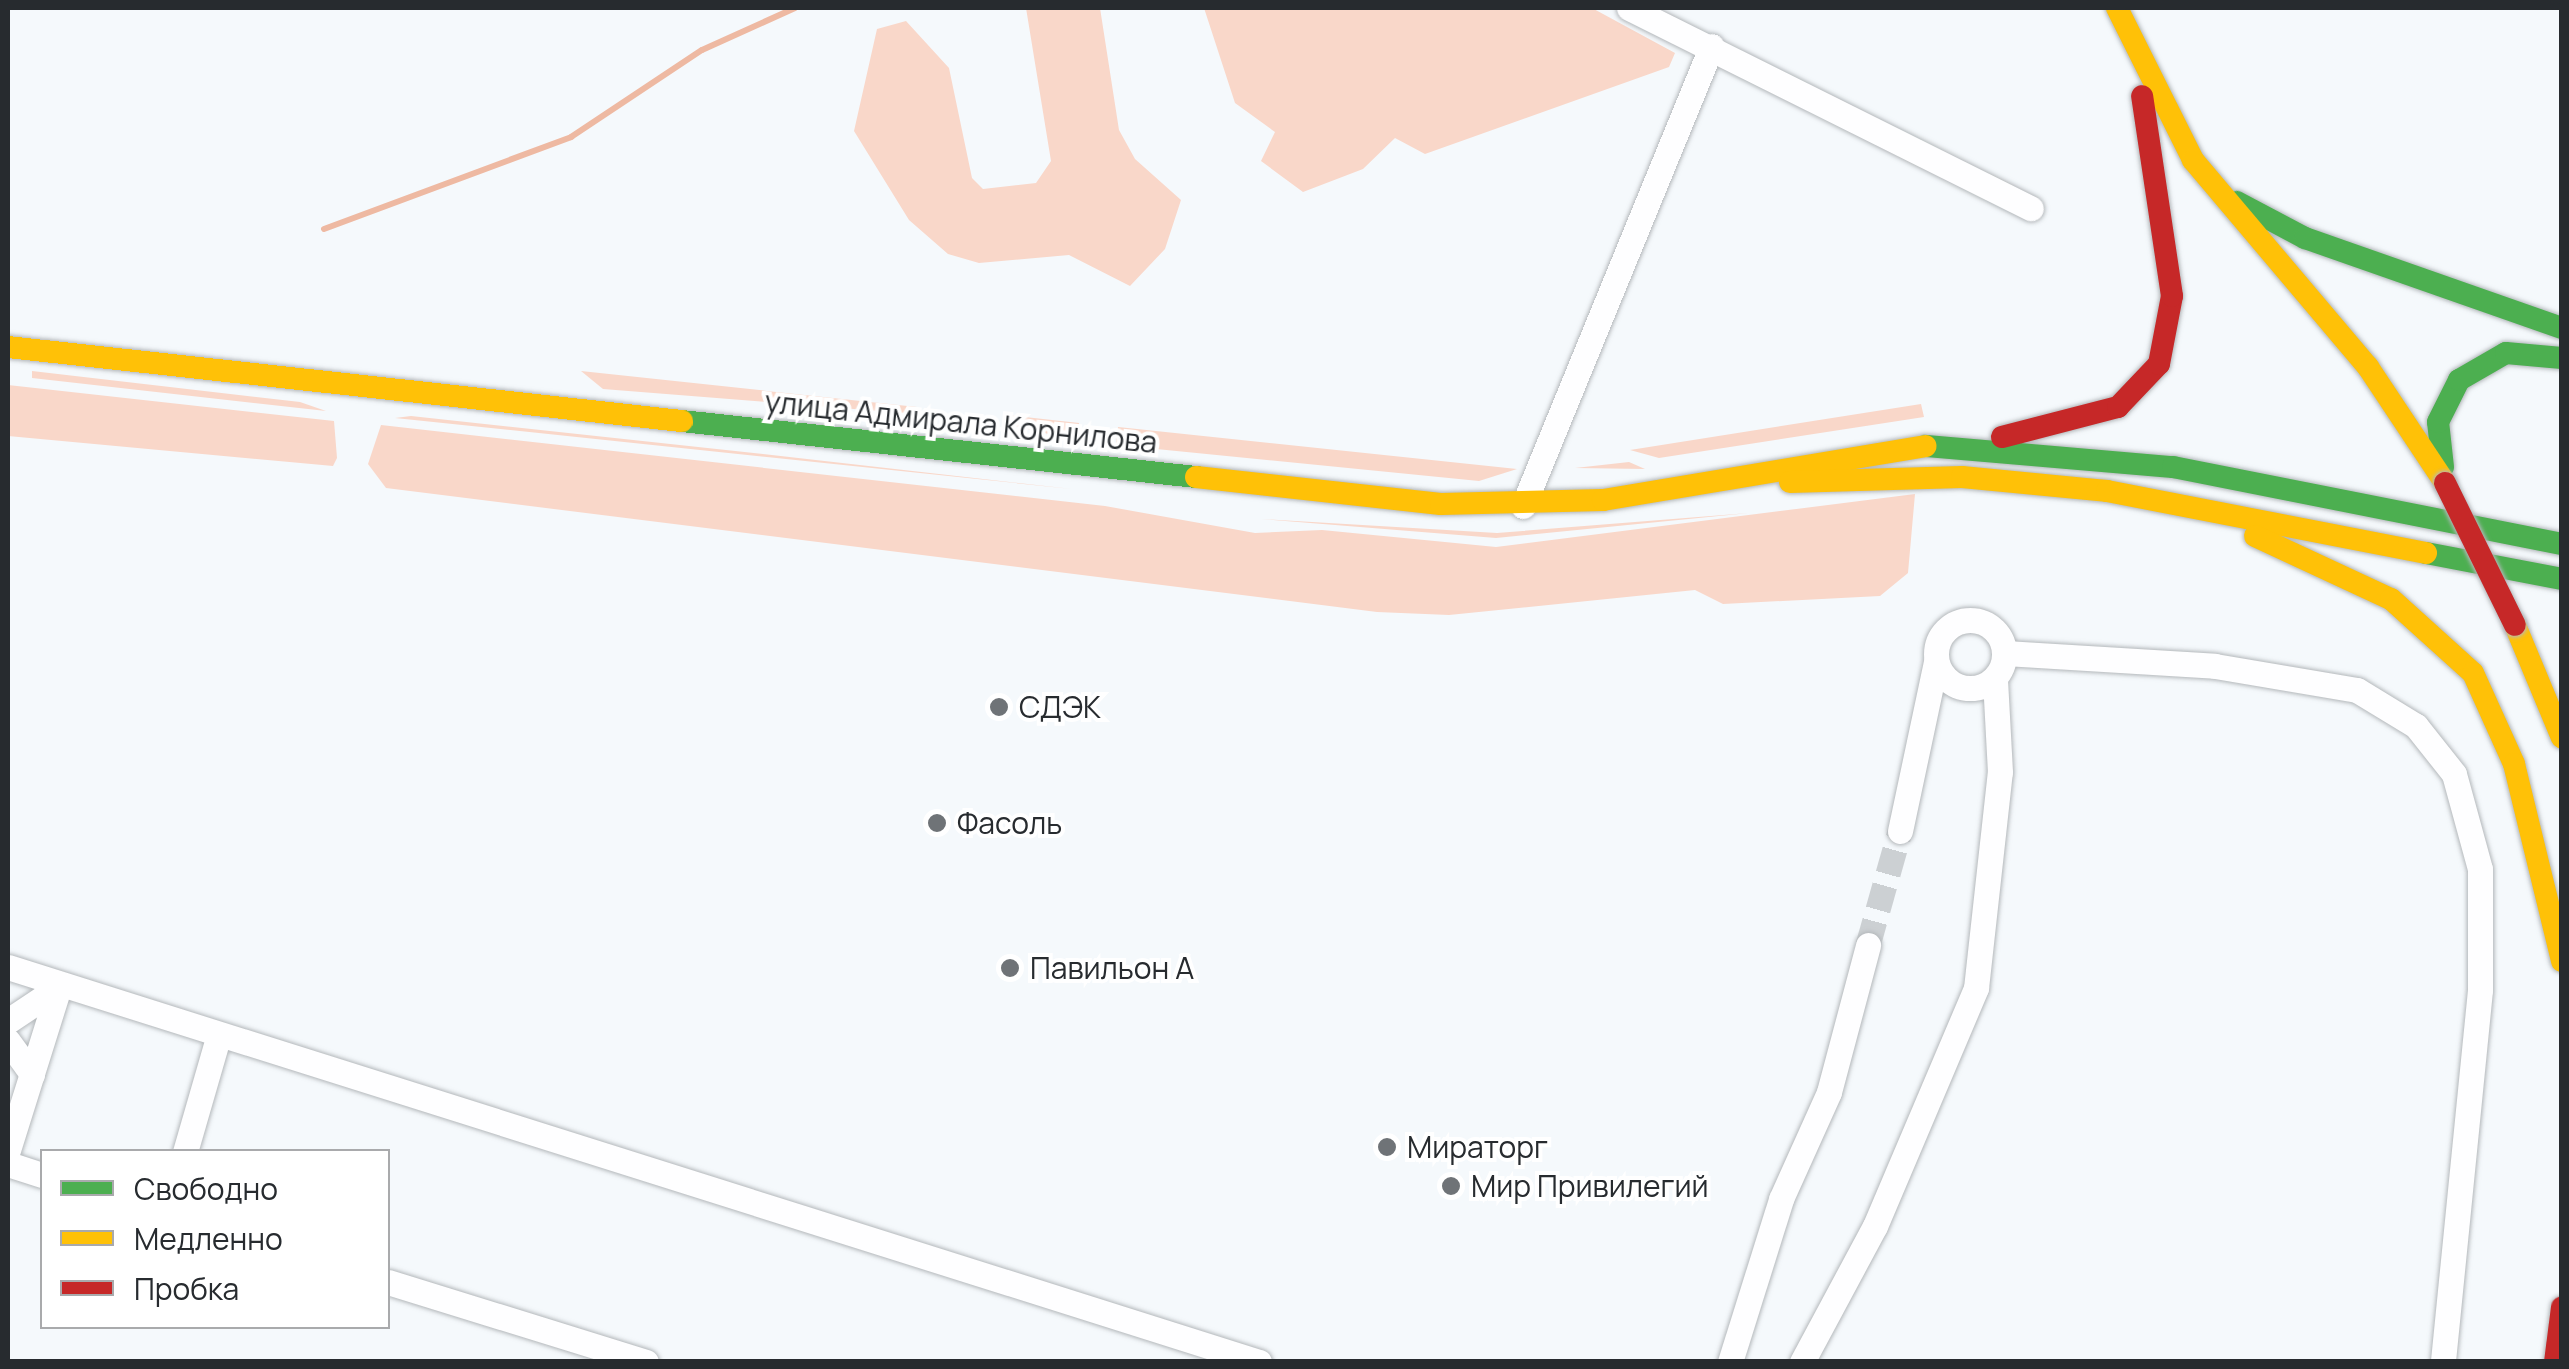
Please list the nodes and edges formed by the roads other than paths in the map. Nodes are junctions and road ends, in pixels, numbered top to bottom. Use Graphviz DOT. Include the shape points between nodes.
graph roads {
  1 [pos="1629,8"];
  2 [pos="2116,8"];
  3 [pos="1712,46"];
  4 [pos="2132,46"];
  5 [pos="2215,189"];
  6 [pos="2030,208"];
  7 [pos="2562,328"];
  8 [pos="8,346"];
  9 [pos="2562,358"];
  10 [pos="1969,445"];
  11 [pos="2445,483"];
  12 [pos="1684,488"];
  13 [pos="2175,504"];
  14 [pos="1523,506"];
  15 [pos="2562,544"];
  16 [pos="2562,580"];
  17 [pos="2005,653"];
  18 [pos="1936,662"];
  19 [pos="1995,679"];
  20 [pos="2562,738"];
  21 [pos="1900,831"];
  22 [pos="1868,945"];
  23 [pos="8,953"];
  24 [pos="2562,961"];
  25 [pos="8,968"];
  26 [pos="8,980"];
  27 [pos="60,987"];
  28 [pos="8,995"];
  29 [pos="8,1010"];
  30 [pos="8,1021"];
  31 [pos="218,1038"];
  32 [pos="8,1041"];
  33 [pos="8,1056"];
  34 [pos="16,1071"];
  35 [pos="186,1149"];
  36 [pos="8,1150"];
  37 [pos="8,1164"];
  38 [pos="40,1174"];
  39 [pos="390,1283"];
  40 [pos="2562,1307"];
  41 [pos="646,1362"];
  42 [pos="1259,1362"];
  43 [pos="1730,1362"];
  44 [pos="1802,1362"];
  45 [pos="2443,1362"];
  46 [pos="2555,1362"];
  1 -- 3 [label="street"];
  2 -- 4 [label="main road"];
  3 -- 6 [label="street"];
  3 -- 14 [label="street"];
  4 -- 5 [label="main road"];
  4 -- 10 [label="main road" via="2168,230 2172,296 2159,364 2118,407"];
  5 -- 7 [label="main road" via="2305,238"];
  5 -- 11 [label="main road" via="2368,367"];
  8 -- 14 [label="main road, улица Адмирала Корнилова"];
  9 -- 11 [label="main road" via="2506,353 2459,380 2438,422"];
  10 -- 12 [label="main road, улица Адмирала Корнилова" via="1906,446"];
  10 -- 15 [label="main road" via="2173,467"];
  11 -- 20 [label="main road, bridge"];
  12 -- 13 [label="main road" via="1962,477"];
  12 -- 14 [label="main road, улица Адмирала Корнилова"];
  13 -- 16 [label="main road"];
  13 -- 24 [label="main road" via="2356,579 2457,653 2488,696 2514,764"];
  17 -- 18 [label="street" via="1999,634 1964,620 1947,628"];
  17 -- 19 [label="street"];
  17 -- 45 [label="street" via="2102,654 2356,690 2416,726 2454,774 2480,868 2480,990"];
  18 -- 19 [label="street" via="1960,688"];
  18 -- 21 [label="street"];
  19 -- 44 [label="street" via="2000,772 1976,988 1876,1226"];
  22 -- 43 [label="street" via="1830,1092 1781,1199"];
  23 -- 27 [label="street"];
  25 -- 27 [label="street"];
  26 -- 27 [label="street"];
  27 -- 28 [label="street"];
  27 -- 29 [label="street"];
  27 -- 30 [label="street"];
  27 -- 31 [label="street"];
  27 -- 34 [label="street"];
  31 -- 35 [label="street"];
  31 -- 42 [label="street"];
  32 -- 34 [label="street"];
  33 -- 34 [label="street"];
  34 -- 36 [label="street"];
  37 -- 38 [label="street"];
  39 -- 41 [label="street"];
  40 -- 46 [label="main road"];
}
